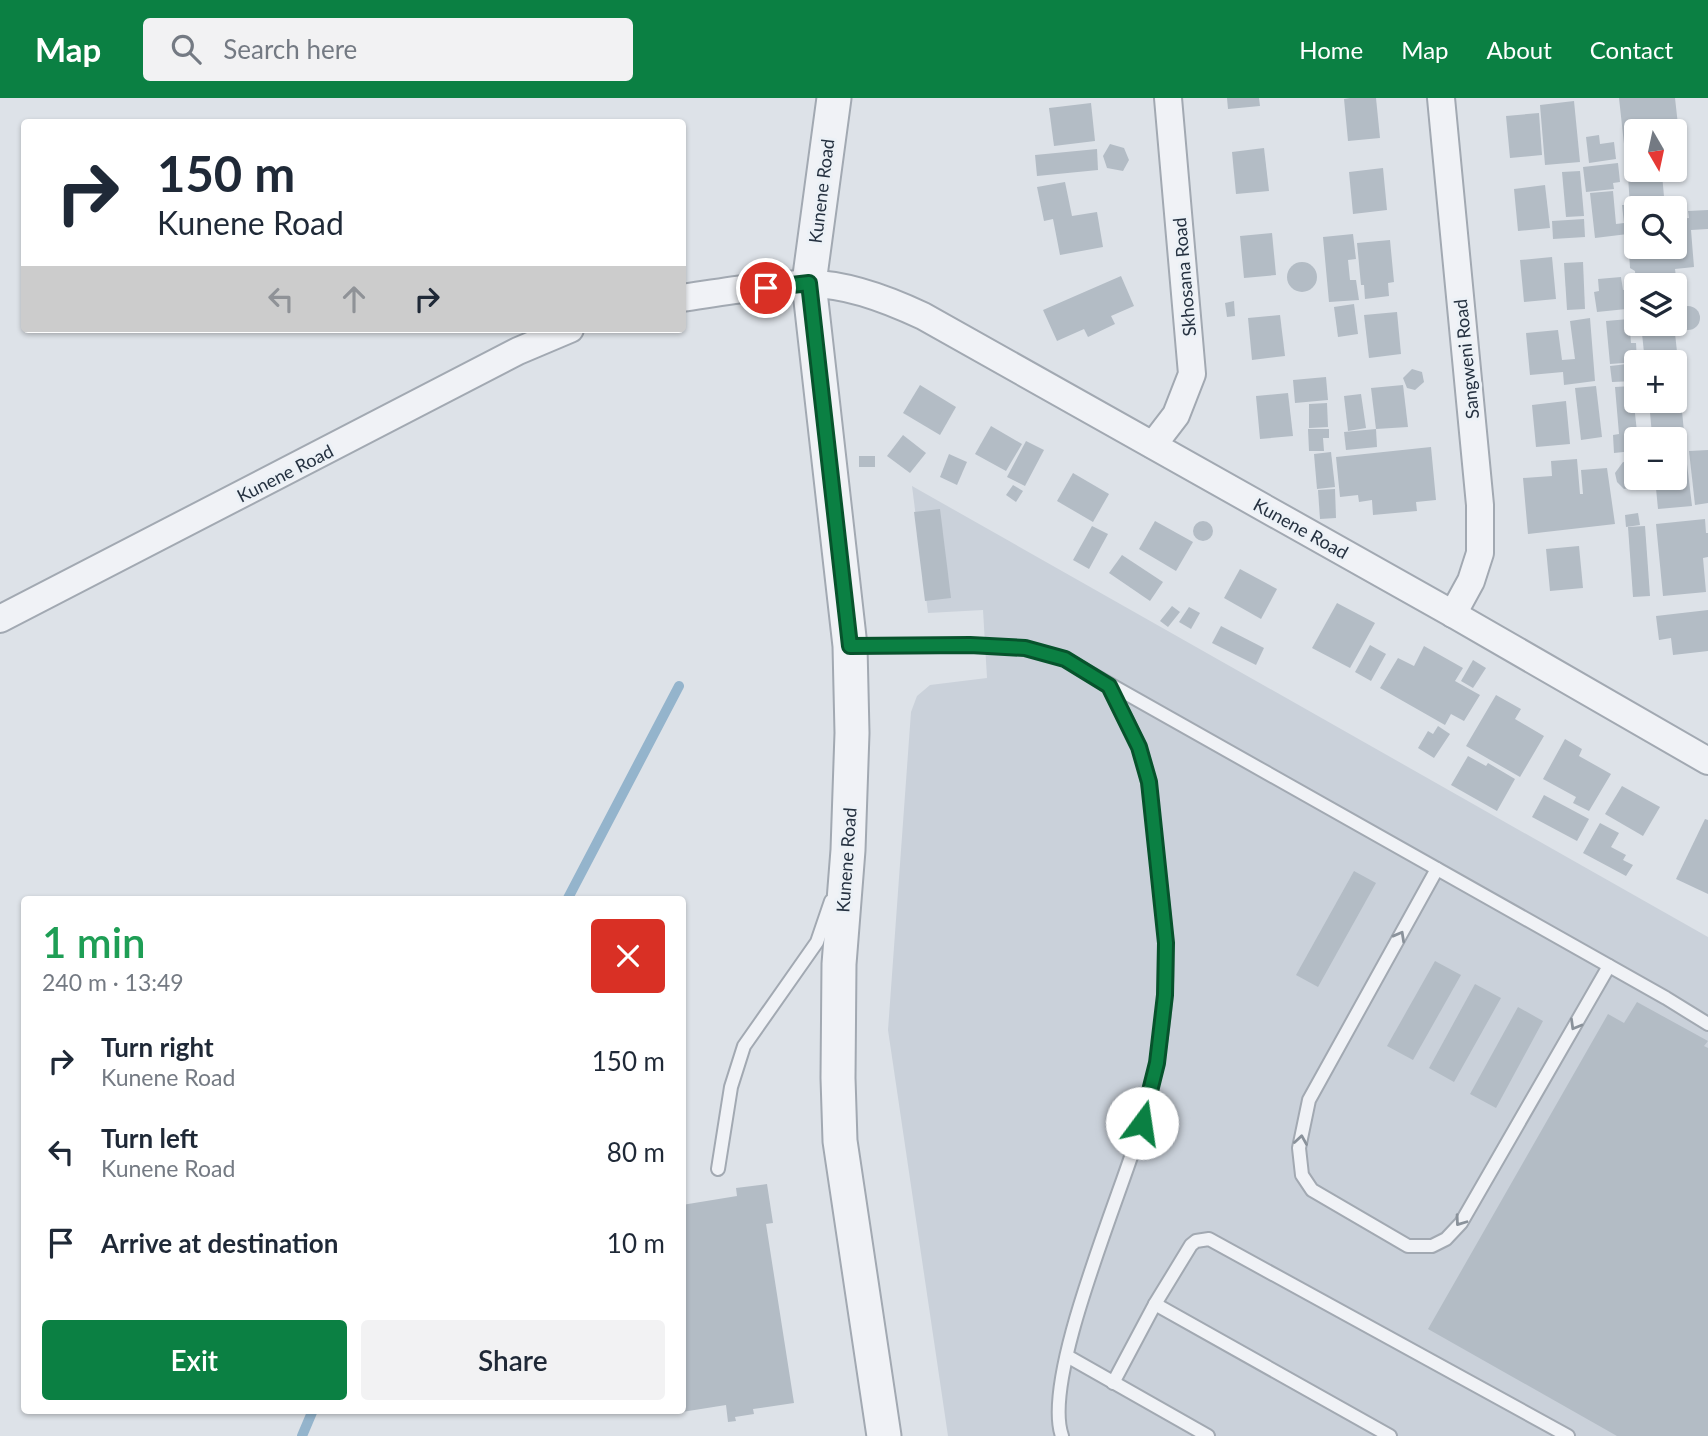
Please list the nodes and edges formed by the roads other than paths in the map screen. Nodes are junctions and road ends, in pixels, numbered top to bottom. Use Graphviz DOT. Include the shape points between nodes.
graph roads {
  1 [pos="834,98"];
  2 [pos="1168,98"];
  3 [pos="1441,98"];
  4 [pos="809,283"];
  5 [pos="686,298"];
  6 [pos="561,333"];
  7 [pos="1153,445"];
  8 [pos="1453,614"];
  9 [pos="0,619"];
  10 [pos="850,646"];
  11 [pos="1109,686"];
  12 [pos="1708,761"];
  13 [pos="848,850"];
  14 [pos="1437,869"];
  15 [pos="1609,966"];
  16 [pos="1708,1024"];
  17 [pos="718,1170"];
  18 [pos="1155,1304"];
  19 [pos="1067,1356"];
  20 [pos="1113,1383"];
  21 [pos="884,1436"];
  22 [pos="1062,1436"];
  23 [pos="1208,1436"];
  24 [pos="1390,1436"];
  25 [pos="1568,1436"];
  1 -- 4 [label="street, Kunene Road"];
  2 -- 7 [label="street, Skhosana Road" via="1192,374 1176,415"];
  3 -- 8 [label="street, Sangweni Road" via="1480,505 1479,553 1471,581"];
  4 -- 5 [label="street, Kunene Road"];
  4 -- 7 [label="street, Kunene Road" via="887,299"];
  4 -- 10 [label="street, Kunene Road"];
  6 -- 9 [label="street, Kunene Road"];
  7 -- 8 [label="street, Kunene Road"];
  8 -- 12 [label="street, Kunene Road"];
  10 -- 11 [label="lane" via="1025,648 1065,659"];
  10 -- 13 [label="street, Kunene Road"];
  11 -- 14 [label="lane"];
  11 -- 19 [label="lane" via="1139,747 1149,782 1166,943 1165,995 1157,1063 1142,1123"];
  13 -- 17 [label="lane" via="817,942 744,1046 731,1087"];
  13 -- 21 [label="street, Kunene Road" via="839,964 839,1141"];
  14 -- 15 [label="lane"];
  15 -- 14 [label="lane, one-way" via="1461,1223 1432,1246 1408,1246 1312,1190 1301,1175 1298,1147 1309,1100"];
  15 -- 16 [label="lane"];
  18 -- 20 [label="lane"];
  18 -- 24 [label="lane"];
  18 -- 25 [label="lane" via="1191,1245 1209,1239"];
  19 -- 20 [label="lane"];
  19 -- 22 [label="lane" via="1060,1389"];
  20 -- 23 [label="lane"];
}
